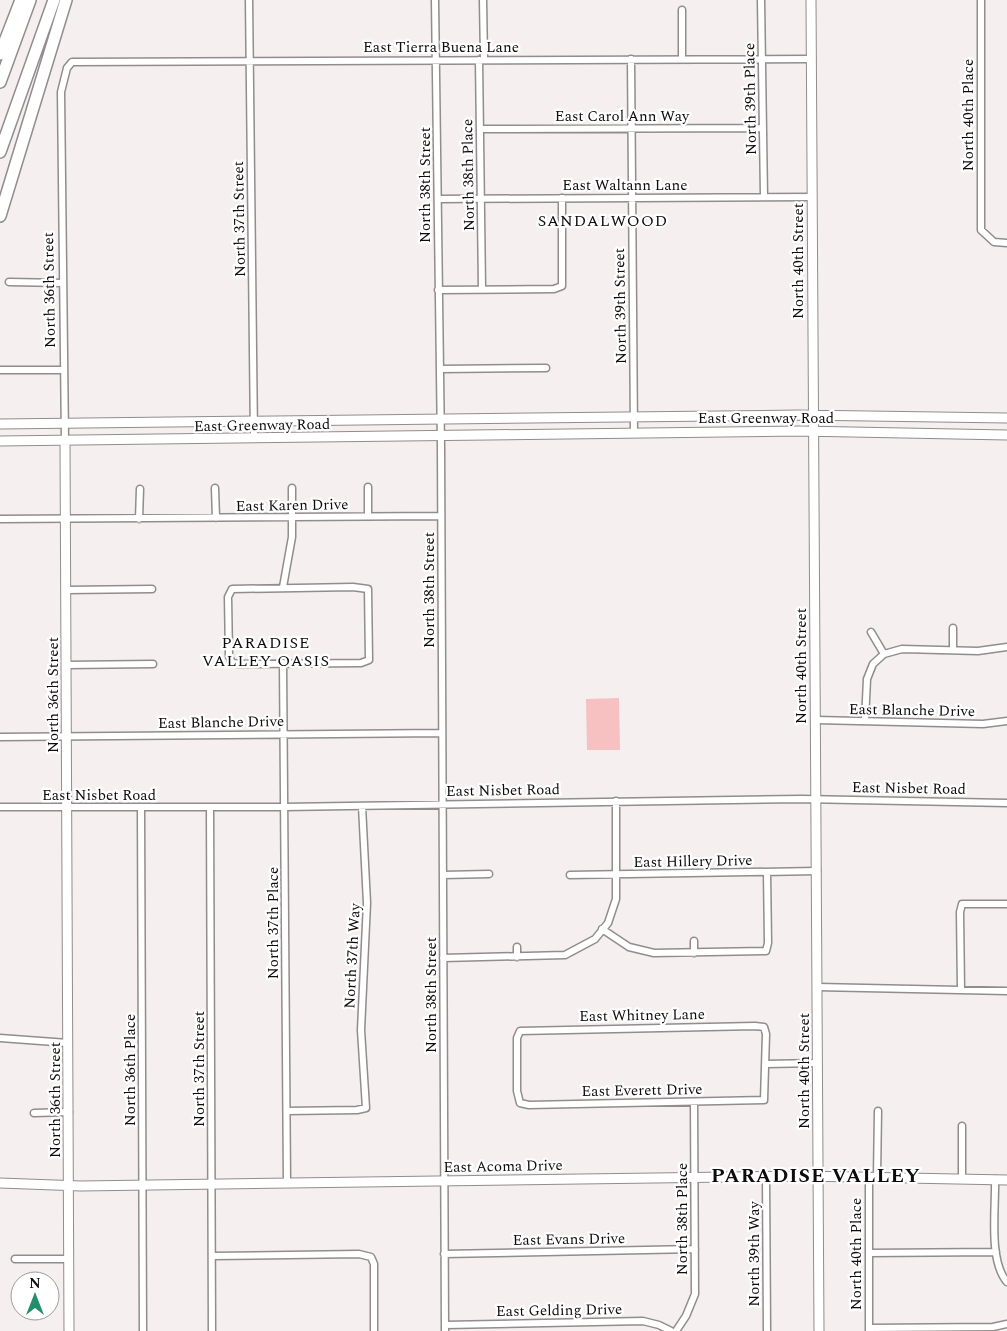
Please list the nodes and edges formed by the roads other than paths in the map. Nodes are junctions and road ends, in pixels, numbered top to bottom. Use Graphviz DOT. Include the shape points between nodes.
graph roads {
  1 [pos="21,0"];
  2 [pos="30,0"];
  3 [pos="54,0"];
  4 [pos="66,0"];
  5 [pos="249,0"];
  6 [pos="435,0"];
  7 [pos="483,0"];
  8 [pos="761,0"];
  9 [pos="811,0"];
  10 [pos="981,0"];
  11 [pos="682,10"];
  12 [pos="0,54"];
  13 [pos="631,59"];
  14 [pos="682,59"];
  15 [pos="762,59"];
  16 [pos="811,59"];
  17 [pos="250,60"];
  18 [pos="436,60"];
  19 [pos="482,60"];
  20 [pos="72,62"];
  21 [pos="0,82"];
  22 [pos="632,128"];
  23 [pos="763,128"];
  24 [pos="480,129"];
  25 [pos="0,152"];
  26 [pos="632,197"];
  27 [pos="764,197"];
  28 [pos="812,197"];
  29 [pos="562,198"];
  30 [pos="438,199"];
  31 [pos="481,199"];
  32 [pos="0,216"];
  33 [pos="1007,243"];
  34 [pos="9,282"];
  35 [pos="63,283"];
  36 [pos="482,289"];
  37 [pos="438,290"];
  38 [pos="546,368"];
  39 [pos="0,370"];
  40 [pos="64,370"];
  41 [pos="440,370"];
  42 [pos="813,415"];
  43 [pos="634,417"];
  44 [pos="524,418"];
  45 [pos="1007,418"];
  46 [pos="440,419"];
  47 [pos="254,422"];
  48 [pos="0,424"];
  49 [pos="65,424"];
  50 [pos="813,431"];
  51 [pos="634,433"];
  52 [pos="524,435"];
  53 [pos="1007,435"];
  54 [pos="440,436"];
  55 [pos="254,438"];
  56 [pos="65,441"];
  57 [pos="0,442"];
  58 [pos="368,487"];
  59 [pos="215,488"];
  60 [pos="292,488"];
  61 [pos="140,489"];
  62 [pos="368,516"];
  63 [pos="441,516"];
  64 [pos="292,517"];
  65 [pos="216,518"];
  66 [pos="66,519"];
  67 [pos="139,519"];
  68 [pos="0,520"];
  69 [pos="283,587"];
  70 [pos="152,589"];
  71 [pos="66,590"];
  72 [pos="953,628"];
  73 [pos="871,632"];
  74 [pos="1007,647"];
  75 [pos="953,650"];
  76 [pos="884,654"];
  77 [pos="283,663"];
  78 [pos="153,664"];
  79 [pos="66,665"];
  80 [pos="816,720"];
  81 [pos="865,721"];
  82 [pos="1007,721"];
  83 [pos="284,733"];
  84 [pos="442,733"];
  85 [pos="66,736"];
  86 [pos="0,737"];
  87 [pos="816,799"];
  88 [pos="616,801"];
  89 [pos="1007,803"];
  90 [pos="443,804"];
  91 [pos="362,806"];
  92 [pos="0,807"];
  93 [pos="67,807"];
  94 [pos="210,807"];
  95 [pos="284,807"];
  96 [pos="141,808"];
  97 [pos="767,872"];
  98 [pos="817,872"];
  99 [pos="489,874"];
  100 [pos="618,874"];
  101 [pos="443,875"];
  102 [pos="570,875"];
  103 [pos="1007,904"];
  104 [pos="602,929"];
  105 [pos="694,941"];
  106 [pos="517,947"];
  107 [pos="694,953"];
  108 [pos="443,958"];
  109 [pos="517,958"];
  110 [pos="818,987"];
  111 [pos="961,990"];
  112 [pos="1007,991"];
  113 [pos="0,1038"];
  114 [pos="68,1042"];
  115 [pos="818,1063"];
  116 [pos="766,1064"];
  117 [pos="694,1102"];
  118 [pos="520,1103"];
  119 [pos="287,1111"];
  120 [pos="878,1111"];
  121 [pos="69,1112"];
  122 [pos="34,1113"];
  123 [pos="962,1126"];
  124 [pos="766,1176"];
  125 [pos="819,1176"];
  126 [pos="873,1176"];
  127 [pos="694,1177"];
  128 [pos="962,1178"];
  129 [pos="995,1179"];
  130 [pos="445,1180"];
  131 [pos="1007,1180"];
  132 [pos="0,1183"];
  133 [pos="287,1183"];
  134 [pos="143,1184"];
  135 [pos="212,1184"];
  136 [pos="69,1186"];
  137 [pos="695,1249"];
  138 [pos="996,1252"];
  139 [pos="869,1253"];
  140 [pos="444,1254"];
  141 [pos="212,1256"];
  142 [pos="15,1259"];
  143 [pos="69,1259"];
  144 [pos="1007,1282"];
  145 [pos="1007,1324"];
  146 [pos="514,1327"];
  147 [pos="445,1328"];
  148 [pos="869,1329"];
  149 [pos="69,1331"];
  150 [pos="143,1331"];
  151 [pos="212,1331"];
  152 [pos="374,1331"];
  153 [pos="671,1331"];
  154 [pos="676,1331"];
  155 [pos="767,1331"];
  156 [pos="819,1331"];
  1 -- 12 [label="highway"];
  2 -- 21 [label="highway"];
  3 -- 25 [label="highway"];
  4 -- 32 [label="highway"];
  5 -- 17 [label="street, North 37th Street"];
  6 -- 18 [label="street, North 38th Street"];
  7 -- 19 [label="street, North 38th Place"];
  8 -- 15 [label="street, North 39th Place"];
  9 -- 16 [label="main road, North 40th Street"];
  10 -- 33 [label="street, North 40th Place" via="981,230 994,242"];
  11 -- 14 [label="street"];
  13 -- 14 [label="street, East Tierra Buena Lane"];
  13 -- 19 [label="street, East Tierra Buena Lane"];
  13 -- 22 [label="street, North 39th Street"];
  14 -- 15 [label="street, East Tierra Buena Lane"];
  15 -- 16 [label="street, East Tierra Buena Lane"];
  15 -- 23 [label="street, North 39th Place"];
  16 -- 28 [label="main road, North 40th Street"];
  17 -- 18 [label="street, East Tierra Buena Lane"];
  17 -- 20 [label="street, East Tierra Buena Lane"];
  17 -- 47 [label="street, North 37th Street"];
  18 -- 19 [label="street, East Tierra Buena Lane"];
  18 -- 30 [label="street, North 38th Street"];
  19 -- 24 [label="street, North 38th Place"];
  20 -- 35 [label="street, North 36th Street" via="67,68 61,92"];
  22 -- 23 [label="street, East Carol Ann Way"];
  22 -- 24 [label="street, East Carol Ann Way"];
  22 -- 26 [label="street, North 39th Street"];
  23 -- 27 [label="street, North 39th Place"];
  24 -- 31 [label="street, North 38th Place"];
  26 -- 27 [label="street, East Waltann Lane"];
  26 -- 29 [label="street, East Waltann Lane"];
  26 -- 43 [label="street, North 39th Street"];
  27 -- 28 [label="street, East Waltann Lane"];
  28 -- 42 [label="main road, North 40th Street"];
  29 -- 31 [label="street, East Waltann Lane"];
  29 -- 36 [label="street" via="562,286 554,289"];
  30 -- 31 [label="street, East Waltann Lane"];
  30 -- 37 [label="street, North 38th Street"];
  31 -- 36 [label="street, North 38th Place"];
  34 -- 35 [label="street"];
  35 -- 40 [label="street, North 36th Street"];
  36 -- 37 [label="street"];
  37 -- 41 [label="street, North 38th Street"];
  38 -- 41 [label="street"];
  39 -- 40 [label="street"];
  40 -- 49 [label="street, North 36th Street"];
  41 -- 46 [label="street, North 38th Street"];
  42 -- 43 [label="main road, East Greenway Road"];
  42 -- 45 [label="main road, East Greenway Road"];
  42 -- 50 [label="main road, North 40th Street"];
  43 -- 44 [label="main road, East Greenway Road"];
  43 -- 51 [label="street, North 39th Street"];
  44 -- 46 [label="main road, East Greenway Road"];
  44 -- 52 [label="main road"];
  46 -- 47 [label="main road, East Greenway Road"];
  46 -- 54 [label="street, North 38th Street"];
  47 -- 49 [label="main road, East Greenway Road"];
  47 -- 55 [label="street, North 37th Street"];
  48 -- 49 [label="main road, East Greenway Road"];
  49 -- 56 [label="street, North 36th Street"];
  50 -- 51 [label="main road, East Greenway Road"];
  50 -- 53 [label="main road, East Greenway Road"];
  50 -- 80 [label="main road, North 40th Street"];
  51 -- 52 [label="main road, East Greenway Road"];
  52 -- 54 [label="main road, East Greenway Road"];
  54 -- 55 [label="main road, East Greenway Road"];
  54 -- 63 [label="street, North 38th Street"];
  55 -- 56 [label="main road, East Greenway Road"];
  56 -- 57 [label="main road, East Greenway Road"];
  56 -- 66 [label="main road, North 36th Street"];
  58 -- 62 [label="street, East Karen Drive"];
  59 -- 65 [label="street, East Karen Drive"];
  60 -- 64 [label="street"];
  61 -- 67 [label="street"];
  62 -- 63 [label="street, East Karen Drive"];
  62 -- 64 [label="street, East Karen Drive"];
  63 -- 84 [label="street, North 38th Street"];
  64 -- 65 [label="street, East Karen Drive"];
  64 -- 69 [label="street" via="292,537"];
  65 -- 67 [label="street, East Karen Drive"];
  66 -- 67 [label="street, East Karen Drive"];
  66 -- 68 [label="street, East Karen Drive"];
  66 -- 71 [label="main road, North 36th Street"];
  69 -- 77 [label="street" via="232,589 228,597 229,656 232,662"];
  69 -- 77 [label="street" via="368,589 369,660"];
  70 -- 71 [label="street"];
  71 -- 79 [label="main road, North 36th Street"];
  72 -- 75 [label="street"];
  73 -- 76 [label="street"];
  74 -- 75 [label="street"];
  75 -- 76 [label="street" via="902,649"];
  76 -- 81 [label="street" via="873,664 867,679"];
  77 -- 83 [label="street, North 37th Place"];
  78 -- 79 [label="street"];
  79 -- 85 [label="main road, North 36th Street"];
  80 -- 81 [label="street, East Blanche Drive"];
  80 -- 87 [label="main road, North 40th Street"];
  81 -- 82 [label="street, East Blanche Drive" via="983,724"];
  83 -- 84 [label="street, East Blanche Drive"];
  83 -- 85 [label="street, East Blanche Drive"];
  83 -- 95 [label="street, North 37th Place"];
  84 -- 90 [label="street, North 38th Street"];
  85 -- 86 [label="street, East Blanche Drive"];
  85 -- 93 [label="main road, North 36th Street"];
  87 -- 88 [label="street, East Nisbet Road"];
  87 -- 89 [label="street, East Nisbet Road"];
  87 -- 98 [label="main road, North 40th Street"];
  88 -- 90 [label="street, East Nisbet Road"];
  88 -- 100 [label="street"];
  90 -- 91 [label="street, East Nisbet Road"];
  90 -- 101 [label="street, North 38th Street"];
  91 -- 95 [label="street, East Nisbet Road"];
  91 -- 119 [label="street, North 37th Way" via="367,903 361,1030 366,1108"];
  92 -- 93 [label="street, East Nisbet Road"];
  93 -- 96 [label="street, East Nisbet Road"];
  93 -- 114 [label="main road, North 36th Street"];
  94 -- 95 [label="street, East Nisbet Road"];
  94 -- 96 [label="street, East Nisbet Road"];
  94 -- 135 [label="street, North 37th Street"];
  95 -- 119 [label="street, North 37th Place"];
  96 -- 134 [label="street, North 36th Place"];
  97 -- 98 [label="street, East Hillery Drive"];
  97 -- 100 [label="street, East Hillery Drive"];
  97 -- 107 [label="street" via="766,951"];
  98 -- 110 [label="main road, North 40th Street"];
  99 -- 101 [label="street"];
  100 -- 102 [label="street, East Hillery Drive"];
  100 -- 104 [label="street" via="613,910"];
  101 -- 108 [label="street, North 38th Street"];
  103 -- 111 [label="street" via="962,904"];
  104 -- 107 [label="street" via="640,951"];
  104 -- 109 [label="street" via="595,938 564,955"];
  105 -- 107 [label="street"];
  106 -- 109 [label="street"];
  108 -- 109 [label="street"];
  108 -- 130 [label="street, North 38th Street"];
  110 -- 111 [label="street"];
  110 -- 115 [label="main road, North 40th Street"];
  111 -- 112 [label="street"];
  113 -- 114 [label="street"];
  114 -- 121 [label="main road, North 36th Street"];
  115 -- 116 [label="street"];
  115 -- 125 [label="main road, North 40th Street"];
  116 -- 117 [label="street, East Everett Drive" via="764,1100"];
  116 -- 118 [label="street, East Whitney Lane" via="764,1027 520,1031 517,1038 517,1091"];
  117 -- 118 [label="street, East Everett Drive"];
  117 -- 127 [label="street, North 38th Place"];
  119 -- 133 [label="street, North 37th Place"];
  120 -- 126 [label="street, North 40th Place"];
  121 -- 122 [label="street"];
  121 -- 136 [label="main road, North 36th Street"];
  123 -- 128 [label="street"];
  124 -- 125 [label="main road, East Acoma Drive"];
  124 -- 127 [label="main road, East Acoma Drive"];
  124 -- 155 [label="street, North 39th Way"];
  125 -- 126 [label="main road, East Acoma Drive"];
  125 -- 156 [label="main road, North 40th Street"];
  126 -- 128 [label="main road, East Acoma Drive"];
  126 -- 139 [label="street, North 40th Place"];
  127 -- 130 [label="main road, East Acoma Drive"];
  127 -- 137 [label="street, North 38th Place"];
  128 -- 129 [label="main road, East Acoma Drive"];
  129 -- 131 [label="main road, East Acoma Drive"];
  129 -- 138 [label="street"];
  130 -- 133 [label="main road, East Acoma Drive"];
  130 -- 140 [label="street"];
  132 -- 136 [label="main road, East Acoma Drive"];
  133 -- 135 [label="main road, East Acoma Drive"];
  134 -- 135 [label="main road, East Acoma Drive"];
  134 -- 136 [label="main road, East Acoma Drive"];
  134 -- 150 [label="street, North 36th Place"];
  135 -- 141 [label="street, North 37th Street"];
  136 -- 143 [label="main road, North 36th Street"];
  137 -- 140 [label="street, East Evans Drive"];
  137 -- 154 [label="street, North 38th Place" via="695,1294"];
  138 -- 139 [label="street"];
  138 -- 144 [label="street" via="998,1266"];
  139 -- 148 [label="street, North 40th Place"];
  140 -- 147 [label="street"];
  141 -- 151 [label="street, North 37th Street"];
  141 -- 152 [label="street" via="371,1256 374,1264"];
  142 -- 143 [label="street"];
  143 -- 149 [label="main road, North 36th Street"];
  145 -- 148 [label="street"];
  146 -- 147 [label="street, East Gelding Drive"];
  146 -- 153 [label="street, East Gelding Drive" via="643,1321"];
}
